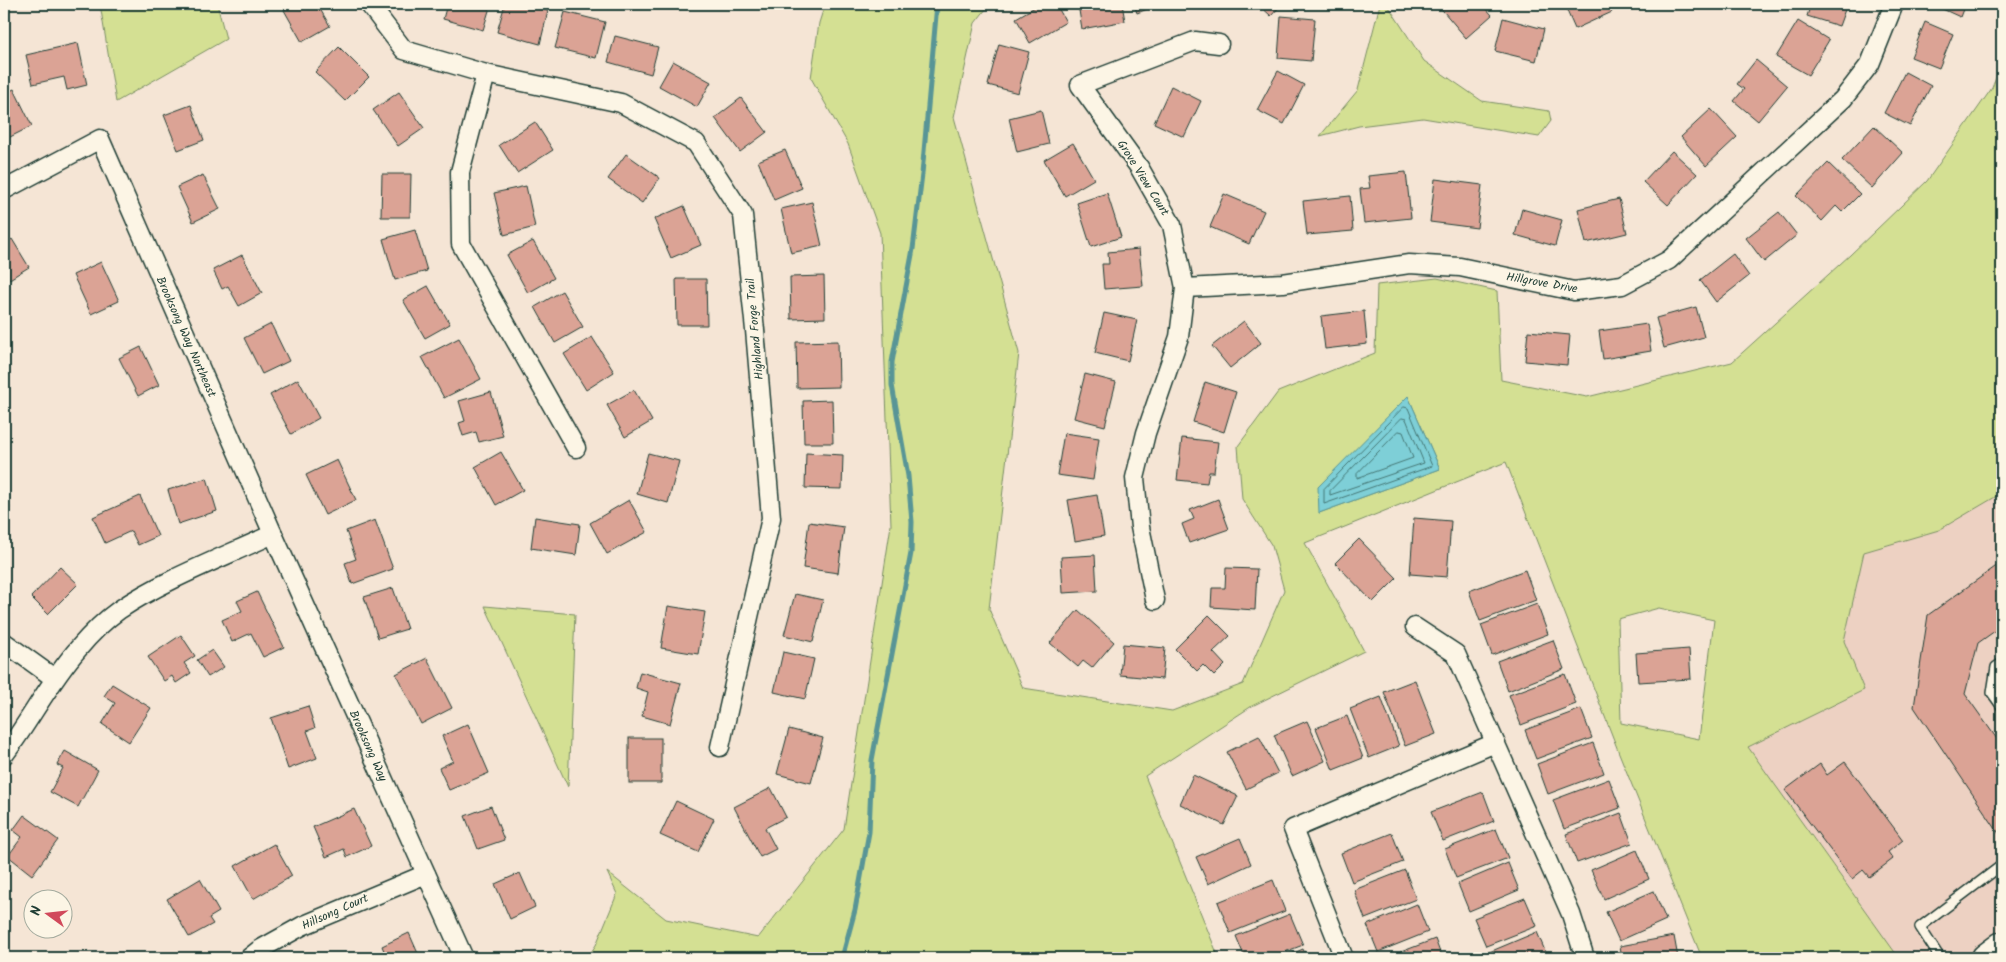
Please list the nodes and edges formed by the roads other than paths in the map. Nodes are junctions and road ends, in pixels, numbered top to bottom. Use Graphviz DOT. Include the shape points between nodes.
graph roads {
  1 [pos="370,4"];
  2 [pos="1894,4"];
  3 [pos="1219,44"];
  4 [pos="486,74"];
  5 [pos="4,190"];
  6 [pos="1185,288"];
  7 [pos="576,448"];
  8 [pos="273,534"];
  9 [pos="1156,600"];
  10 [pos="1415,627"];
  11 [pos="4,642"];
  12 [pos="2002,663"];
  13 [pos="54,678"];
  14 [pos="2002,707"];
  15 [pos="1495,744"];
  16 [pos="720,747"];
  17 [pos="4,755"];
  18 [pos="2002,864"];
  19 [pos="426,874"];
  20 [pos="2002,946"];
  21 [pos="249,958"];
  22 [pos="464,958"];
  23 [pos="1344,958"];
  24 [pos="1585,958"];
  25 [pos="1940,958"];
  26 [pos="1986,958"];
  1 -- 4 [label="street, Highland Forge Trail" via="404,50"];
  2 -- 6 [label="street, Hillgrove Drive" via="1870,64 1843,99 1669,260 1622,286 1574,291 1460,267 1409,264 1283,283"];
  3 -- 6 [label="street, Grove View Court" via="1195,41 1080,85 1139,167 1172,225"];
  4 -- 7 [label="street" via="460,172 461,244"];
  4 -- 16 [label="street, Highland Forge Trail" via="621,103 696,143 743,214 771,518"];
  5 -- 8 [label="street, Brooksong Way Northeast" via="100,139"];
  6 -- 9 [label="street, Grove View Court" via="1179,337 1146,433 1135,478 1140,527"];
  8 -- 13 [label="street" via="118,610"];
  8 -- 19 [label="street, Brooksong Way"];
  10 -- 15 [label="street" via="1456,654"];
  11 -- 13 [label="street"];
  12 -- 14 [label="lane" via="1996,667 1992,693"];
  13 -- 17 [label="street"];
  15 -- 23 [label="street" via="1293,829"];
  15 -- 24 [label="street" via="1572,914"];
  18 -- 25 [label="lane" via="1920,928"];
  19 -- 21 [label="street, Hillsong Court" via="302,926"];
  19 -- 22 [label="street, Brooksong Way"];
  20 -- 26 [label="main road"];
}
